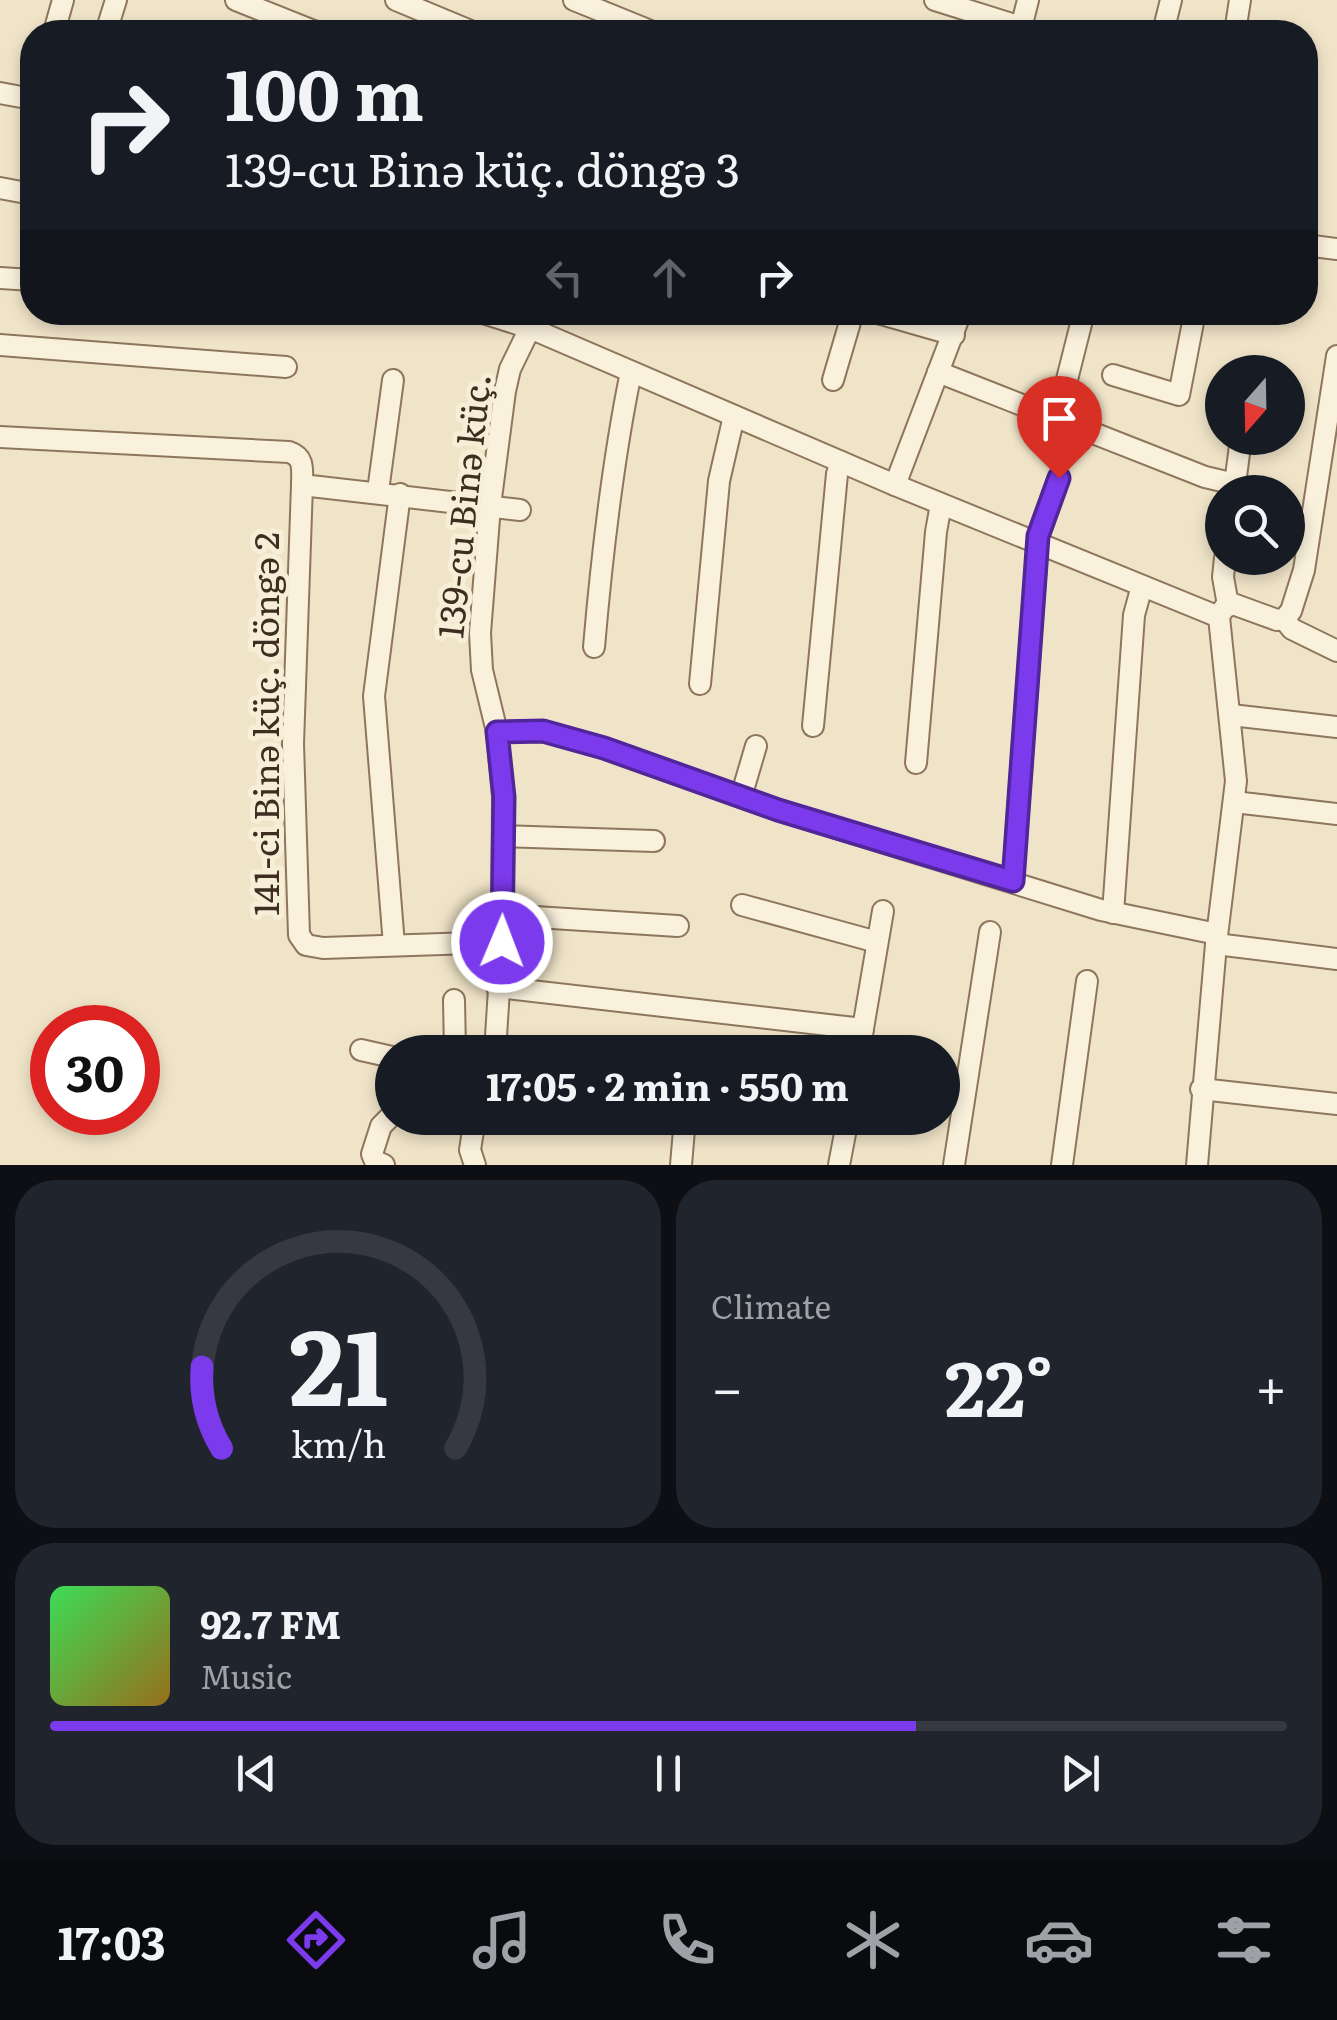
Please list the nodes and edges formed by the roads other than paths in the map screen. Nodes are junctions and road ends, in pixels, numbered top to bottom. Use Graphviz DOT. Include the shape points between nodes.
graph roads {
  1 [pos="236,0"];
  2 [pos="396,0"];
  3 [pos="574,0"];
  4 [pos="935,0"];
  5 [pos="608,7"];
  6 [pos="286,20"];
  7 [pos="444,20"];
  8 [pos="631,20"];
  9 [pos="992,20"];
  10 [pos="521,325"];
  11 [pos="849,325"];
  12 [pos="917,325"];
  13 [pos="957,325"];
  14 [pos="1081,325"];
  15 [pos="1192,325"];
  16 [pos="530,328"];
  17 [pos="954,336"];
  18 [pos="0,345"];
  19 [pos="1337,356"];
  20 [pos="286,367"];
  21 [pos="632,372"];
  22 [pos="938,372"];
  23 [pos="1112,375"];
  24 [pos="393,380"];
  25 [pos="834,380"];
  26 [pos="734,416"];
  27 [pos="1057,419"];
  28 [pos="0,437"];
  29 [pos="840,462"];
  30 [pos="1328,472"];
  31 [pos="1205,477"];
  32 [pos="1059,478"];
  33 [pos="302,485"];
  34 [pos="895,486"];
  35 [pos="378,491"];
  36 [pos="400,494"];
  37 [pos="941,504"];
  38 [pos="490,506"];
  39 [pos="520,510"];
  40 [pos="1037,544"];
  41 [pos="1223,575"];
  42 [pos="1142,586"];
  43 [pos="1223,611"];
  44 [pos="1284,619"];
  45 [pos="594,647"];
  46 [pos="1337,651"];
  47 [pos="700,684"];
  48 [pos="1231,714"];
  49 [pos="813,726"];
  50 [pos="1337,727"];
  51 [pos="497,732"];
  52 [pos="756,746"];
  53 [pos="916,763"];
  54 [pos="740,798"];
  55 [pos="1234,802"];
  56 [pos="1337,814"];
  57 [pos="504,836"];
  58 [pos="654,841"];
  59 [pos="1013,881"];
  60 [pos="742,905"];
  61 [pos="883,911"];
  62 [pos="1113,913"];
  63 [pos="503,915"];
  64 [pos="678,926"];
  65 [pos="990,932"];
  66 [pos="1216,939"];
  67 [pos="502,942"];
  68 [pos="877,942"];
  69 [pos="394,946"];
  70 [pos="1337,958"];
  71 [pos="1087,981"];
  72 [pos="497,987"];
  73 [pos="454,1000"];
  74 [pos="863,1029"];
  75 [pos="454,1035"];
  76 [pos="496,1035"];
  77 [pos="862,1035"];
  78 [pos="360,1050"];
  79 [pos="375,1053"];
  80 [pos="1201,1089"];
  81 [pos="1337,1104"];
  82 [pos="378,1135"];
  83 [pos="472,1135"];
  84 [pos="684,1135"];
  85 [pos="845,1135"];
  86 [pos="384,1165"];
  87 [pos="475,1165"];
  88 [pos="681,1165"];
  89 [pos="839,1165"];
  90 [pos="954,1165"];
  91 [pos="1062,1165"];
  92 [pos="1196,1165"];
  1 -- 6 [label="street"];
  2 -- 7 [label="street"];
  3 -- 5 [label="street"];
  4 -- 9 [label="street"];
  5 -- 8 [label="street"];
  10 -- 16 [label="street"];
  11 -- 25 [label="street"];
  12 -- 17 [label="street"];
  13 -- 17 [label="street"];
  14 -- 27 [label="street"];
  15 -- 23 [label="street" via="1179,395"];
  16 -- 21 [label="street"];
  16 -- 38 [label="street, 139-cu Binə küç." via="510,369"];
  17 -- 22 [label="street"];
  18 -- 20 [label="street"];
  19 -- 30 [label="street"];
  21 -- 26 [label="street"];
  21 -- 45 [label="street" via="614,455"];
  22 -- 27 [label="street"];
  22 -- 34 [label="street"];
  24 -- 35 [label="street"];
  26 -- 29 [label="street"];
  26 -- 47 [label="street" via="719,481"];
  27 -- 31 [label="street"];
  28 -- 33 [label="street" via="288,452 302,463"];
  29 -- 34 [label="street"];
  29 -- 49 [label="street"];
  30 -- 44 [label="street" via="1300,588"];
  32 -- 40 [label="street"];
  33 -- 35 [label="street"];
  33 -- 69 [label="street, 141-ci Binə küç. döngə 2" via="293,744 299,935 306,945 324,948"];
  34 -- 37 [label="street"];
  35 -- 36 [label="street"];
  36 -- 38 [label="street"];
  36 -- 69 [label="street" via="374,696"];
  37 -- 40 [label="street"];
  37 -- 53 [label="street"];
  38 -- 39 [label="street"];
  38 -- 51 [label="street, 139-cu Binə küç." via="480,650"];
  40 -- 42 [label="street"];
  40 -- 59 [label="street"];
  41 -- 43 [label="street"];
  42 -- 43 [label="street"];
  42 -- 62 [label="street" via="1134,615"];
  43 -- 44 [label="street" via="1240,606"];
  43 -- 48 [label="street"];
  44 -- 46 [label="street"];
  48 -- 50 [label="street"];
  48 -- 55 [label="street"];
  51 -- 54 [label="street" via="560,736"];
  51 -- 57 [label="street, 139-cu Binə küç."];
  52 -- 54 [label="street"];
  54 -- 59 [label="street"];
  55 -- 56 [label="street"];
  55 -- 66 [label="street"];
  57 -- 58 [label="street"];
  57 -- 63 [label="street, 139-cu Binə küç."];
  59 -- 62 [label="street"];
  60 -- 68 [label="street"];
  61 -- 68 [label="street"];
  62 -- 66 [label="street"];
  63 -- 64 [label="street"];
  63 -- 67 [label="street, 139-cu Binə küç."];
  65 -- 90 [label="street"];
  66 -- 70 [label="street"];
  66 -- 80 [label="street"];
  67 -- 69 [label="street, 141-ci Binə küç. döngə 2"];
  67 -- 72 [label="street, 139-cu Binə küç."];
  68 -- 74 [label="street"];
  71 -- 91 [label="street"];
  72 -- 74 [label="street"];
  72 -- 76 [label="street, 139-cu Binə küç."];
  73 -- 75 [label="street"];
  74 -- 77 [label="street"];
  78 -- 79 [label="street"];
  80 -- 81 [label="street"];
  80 -- 92 [label="street"];
  82 -- 86 [label="street" via="372,1154"];
  83 -- 87 [label="street"];
  84 -- 88 [label="street"];
  85 -- 89 [label="street"];
}
